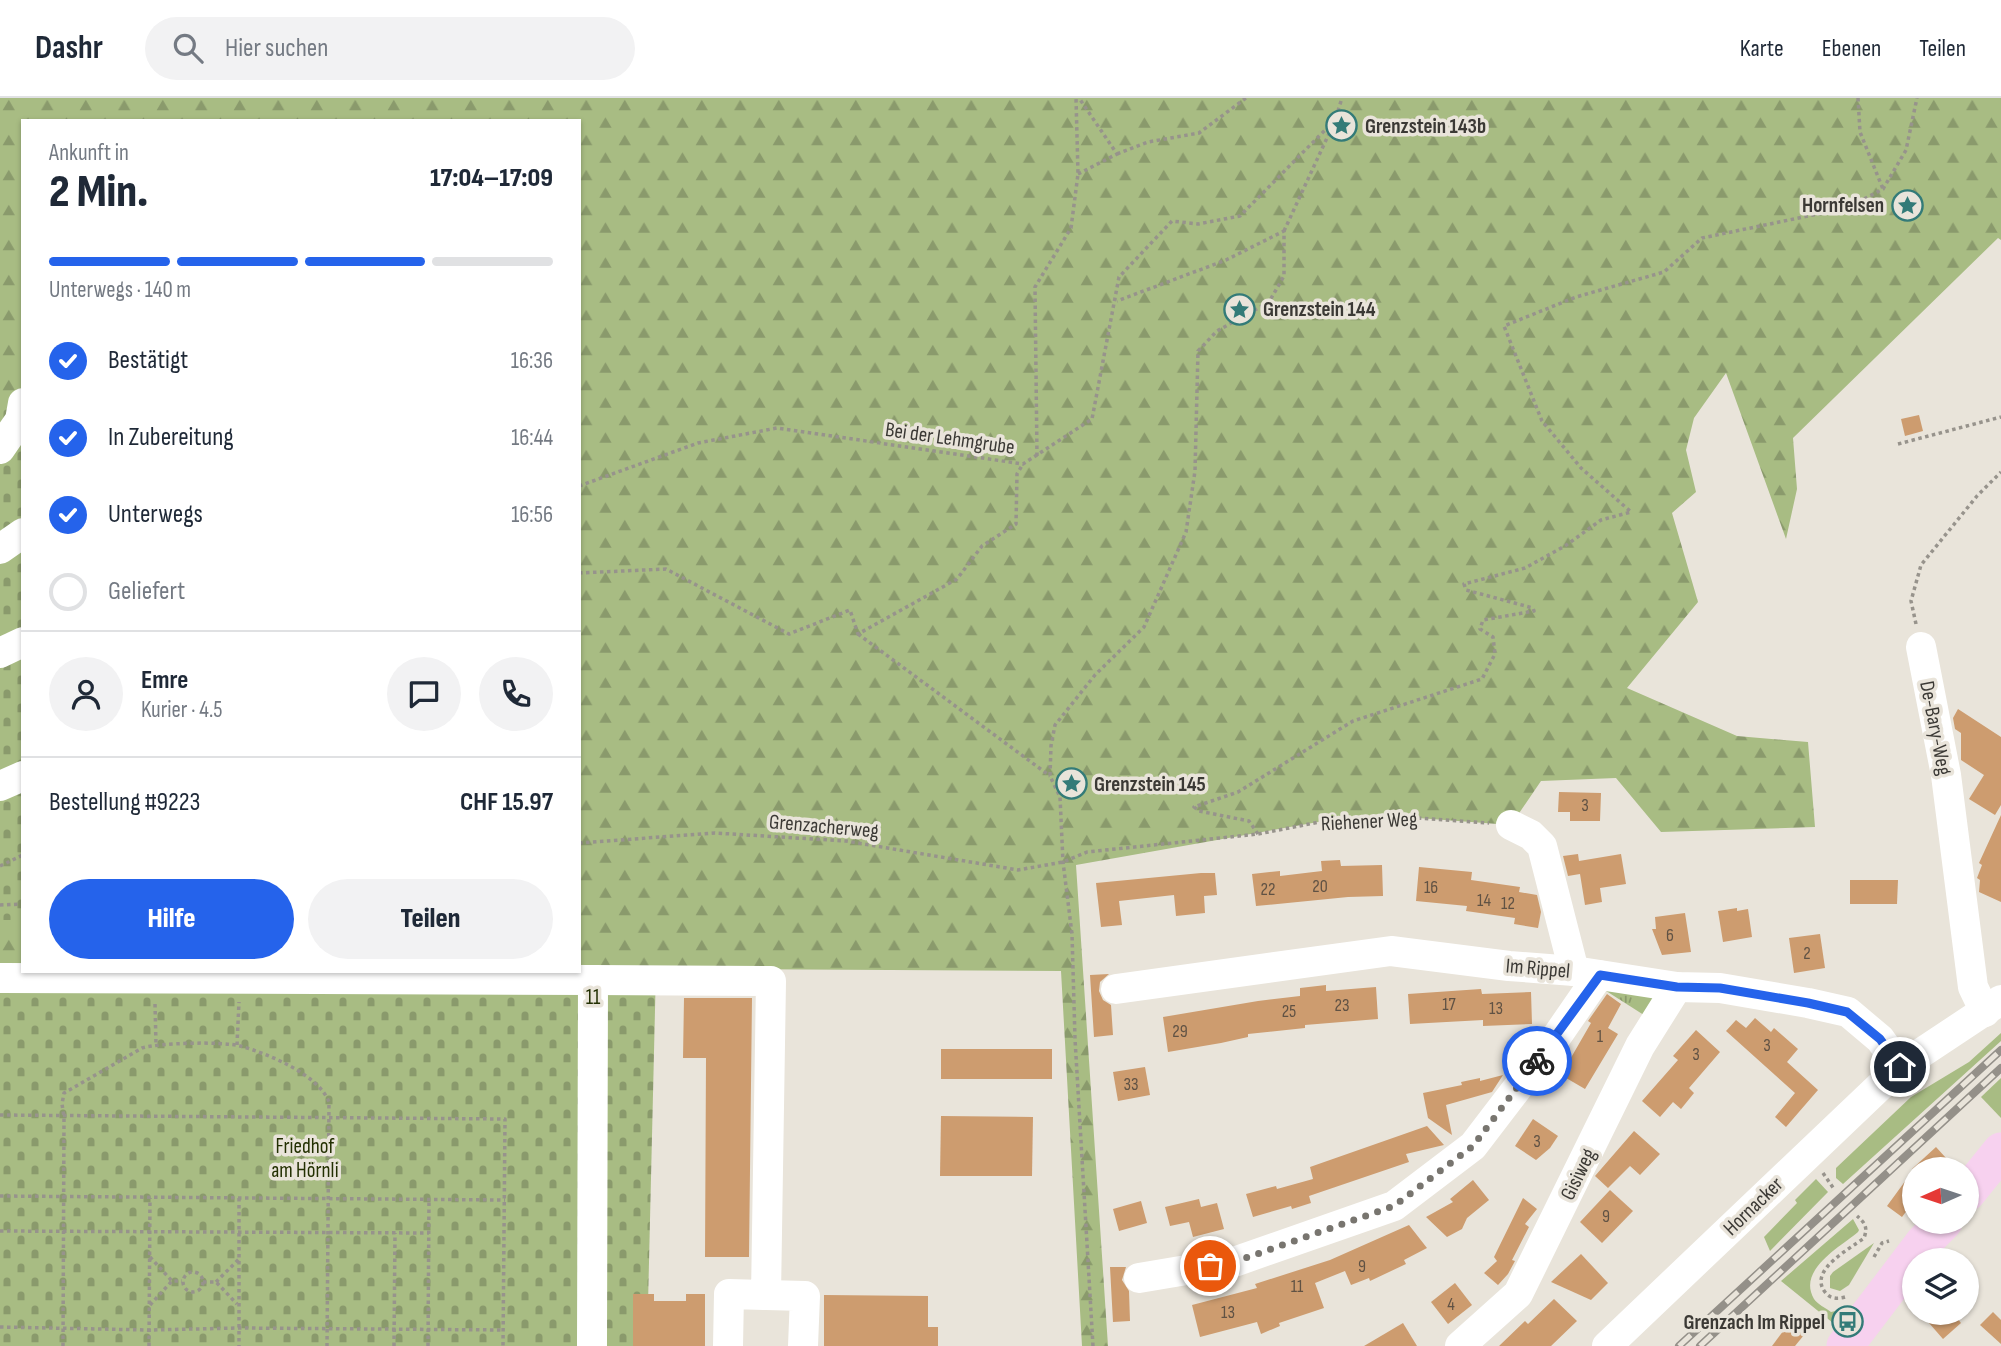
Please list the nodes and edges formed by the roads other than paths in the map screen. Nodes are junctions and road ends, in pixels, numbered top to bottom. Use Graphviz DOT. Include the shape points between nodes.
graph roads {
  1 [pos="21,415"];
  2 [pos="0,449"];
  3 [pos="21,534"];
  4 [pos="0,549"];
  5 [pos="21,643"];
  6 [pos="1920,647"];
  7 [pos="0,653"];
  8 [pos="21,777"];
  9 [pos="0,786"];
  10 [pos="1511,825"];
  11 [pos="1587,973"];
  12 [pos="0,978"];
  13 [pos="593,980"];
  14 [pos="1677,987"];
  15 [pos="1116,989"];
  16 [pos="1993,1006"];
  17 [pos="1900,1067"];
  18 [pos="2001,1151"];
  19 [pos="1979,1178"];
  20 [pos="1933,1234"];
  21 [pos="1139,1278"];
  22 [pos="766,1295"];
  23 [pos="592,1346"];
  24 [pos="728,1346"];
  25 [pos="803,1346"];
  26 [pos="1460,1346"];
  27 [pos="1607,1346"];
  28 [pos="1845,1346"];
  1 -- 2 [label="street"];
  3 -- 4 [label="street"];
  5 -- 7 [label="street"];
  6 -- 16 [label="street, De-Bary-Weg" via="1946,775 1973,987"];
  8 -- 9 [label="street"];
  10 -- 11 [label="street" via="1542,846"];
  11 -- 14 [label="street, Im Rippel"];
  11 -- 15 [label="street, Im Rippel" via="1391,951"];
  11 -- 21 [label="street" via="1557,1036 1473,1146 1394,1206 1234,1262"];
  12 -- 13 [label="street"];
  13 -- 22 [label="street" via="771,981"];
  13 -- 23 [label="street"];
  14 -- 17 [label="street, Im Rippel" via="1720,988 1847,1012 1880,1039"];
  14 -- 26 [label="street, Gisiweg" via="1640,1046 1518,1294"];
  16 -- 17 [label="street"];
  17 -- 27 [label="street, Hornacker"];
  18 -- 19 [label="main road"];
  20 -- 28 [label="main road"];
  22 -- 24 [label="street" via="729,1294"];
  22 -- 25 [label="street" via="804,1296"];
}
